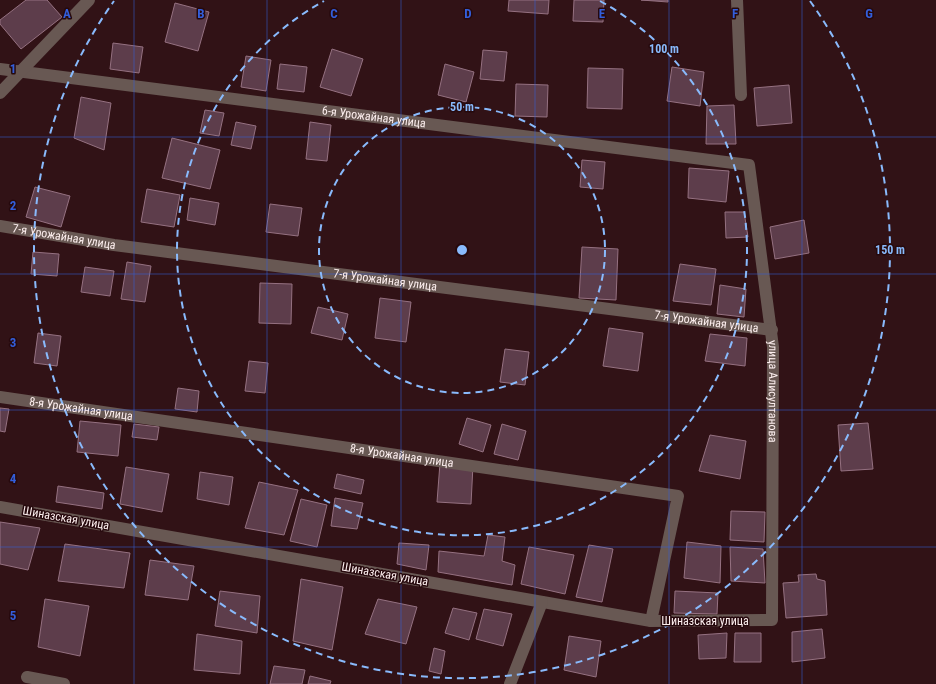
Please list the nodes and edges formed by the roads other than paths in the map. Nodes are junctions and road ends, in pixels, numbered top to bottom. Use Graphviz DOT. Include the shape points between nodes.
graph roads {
  1 [pos="89,0"];
  2 [pos="737,0"];
  3 [pos="0,68"];
  4 [pos="21,71"];
  5 [pos="0,93"];
  6 [pos="741,95"];
  7 [pos="749,165"];
  8 [pos="0,226"];
  9 [pos="772,330"];
  10 [pos="0,397"];
  11 [pos="0,507"];
  12 [pos="542,602"];
  13 [pos="772,620"];
  14 [pos="651,621"];
  15 [pos="27,677"];
  16 [pos="64,684"];
  17 [pos="510,684"];
  1 -- 4 [label="street"];
  2 -- 6 [label="street"];
  3 -- 4 [label="street, 6-я Урожайная улица"];
  4 -- 5 [label="street"];
  4 -- 7 [label="street, 6-я Урожайная улица"];
  7 -- 9 [label="street, улица Алисултанова"];
  8 -- 9 [label="street, 7-я Урожайная улица" via="114,244"];
  9 -- 13 [label="street, улица Алисултанова"];
  10 -- 14 [label="street, 8-я Урожайная улица" via="678,496"];
  11 -- 12 [label="street, Шиназская улица"];
  12 -- 14 [label="street, Шиназская улица"];
  12 -- 17 [label="street"];
  13 -- 14 [label="street, Шиназская улица"];
  15 -- 16 [label="street"];
}
